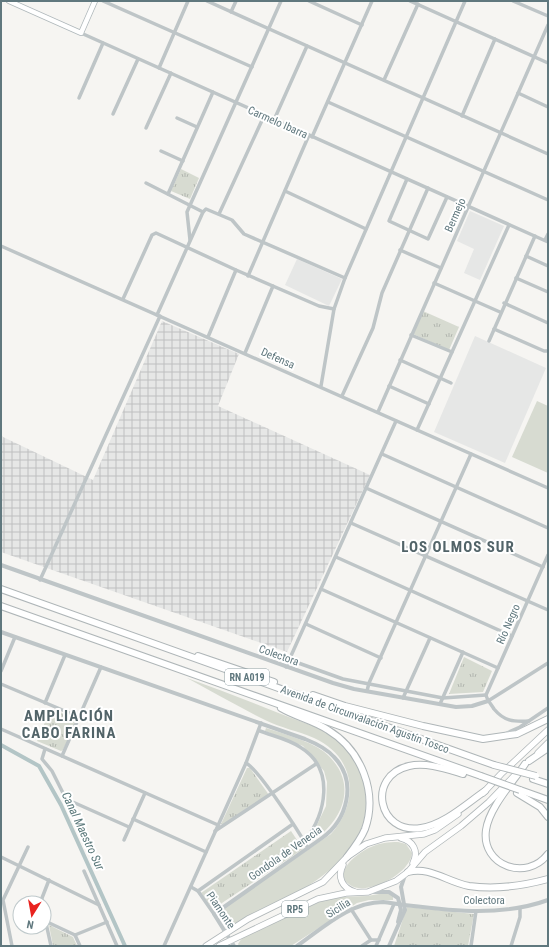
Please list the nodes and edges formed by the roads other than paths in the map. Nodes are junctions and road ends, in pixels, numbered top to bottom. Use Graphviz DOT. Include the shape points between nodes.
graph roads {
  1 [pos="9,1"];
  2 [pos="95,1"];
  3 [pos="103,1"];
  4 [pos="188,1"];
  5 [pos="207,1"];
  6 [pos="236,1"];
  7 [pos="281,1"];
  8 [pos="309,1"];
  9 [pos="372,1"];
  10 [pos="410,1"];
  11 [pos="465,1"];
  12 [pos="513,1"];
  13 [pos="418,4"];
  14 [pos="231,12"];
  15 [pos="548,16"];
  16 [pos="456,22"];
  17 [pos="548,24"];
  18 [pos="362,25"];
  19 [pos="268,29"];
  20 [pos="81,33"];
  21 [pos="174,33"];
  22 [pos="495,39"];
  23 [pos="104,43"];
  24 [pos="307,46"];
  25 [pos="534,56"];
  26 [pos="138,59"];
  27 [pos="548,62"];
  28 [pos="345,63"];
  29 [pos="252,67"];
  30 [pos="159,68"];
  31 [pos="171,73"];
  32 [pos="384,80"];
  33 [pos="213,92"];
  34 [pos="518,94"];
  35 [pos="79,98"];
  36 [pos="422,98"];
  37 [pos="328,102"];
  38 [pos="236,103"];
  39 [pos="548,107"];
  40 [pos="113,114"];
  41 [pos="264,116"];
  42 [pos="462,116"];
  43 [pos="177,118"];
  44 [pos="274,120"];
  45 [pos="197,127"];
  46 [pos="146,128"];
  47 [pos="500,133"];
  48 [pos="310,136"];
  49 [pos="406,136"];
  50 [pos="161,151"];
  51 [pos="548,154"];
  52 [pos="183,161"];
  53 [pos="483,171"];
  54 [pos="391,172"];
  55 [pos="407,179"];
  56 [pos="146,183"];
  57 [pos="428,188"];
  58 [pos="284,191"];
  59 [pos="168,194"];
  60 [pos="447,197"];
  61 [pos="548,200"];
  62 [pos="190,204"];
  63 [pos="468,206"];
  64 [pos="202,212"];
  65 [pos="220,214"];
  66 [pos="509,225"];
  67 [pos="366,229"];
  68 [pos="409,230"];
  69 [pos="548,234"];
  70 [pos="535,236"];
  71 [pos="190,241"];
  72 [pos="546,241"];
  73 [pos="263,242"];
  74 [pos="1,246"];
  75 [pos="187,247"];
  76 [pos="400,250"];
  77 [pos="526,256"];
  78 [pos="548,266"];
  79 [pos="441,268"];
  80 [pos="236,270"];
  81 [pos="248,276"];
  82 [pos="345,278"];
  83 [pos="516,278"];
  84 [pos="434,283"];
  85 [pos="273,286"];
  86 [pos="548,292"];
  87 [pos="123,300"];
  88 [pos="475,300"];
  89 [pos="504,303"];
  90 [pos="334,309"];
  91 [pos="500,312"];
  92 [pos="158,315"];
  93 [pos="548,323"];
  94 [pos="494,329"];
  95 [pos="411,335"];
  96 [pos="208,337"];
  97 [pos="489,341"];
  98 [pos="548,351"];
  99 [pos="452,352"];
  100 [pos="245,353"];
  101 [pos="400,360"];
  102 [pos="441,379"];
  103 [pos="451,383"];
  104 [pos="321,386"];
  105 [pos="389,386"];
  106 [pos="342,396"];
  107 [pos="429,404"];
  108 [pos="378,412"];
  109 [pos="396,421"];
  110 [pos="417,430"];
  111 [pos="382,454"];
  112 [pos="471,454"];
  113 [pos="456,487"];
  114 [pos="366,488"];
  115 [pos="548,488"];
  116 [pos="441,522"];
  117 [pos="351,523"];
  118 [pos="548,528"];
  119 [pos="548,555"];
  120 [pos="426,556"];
  121 [pos="336,557"];
  122 [pos="1,565"];
  123 [pos="543,567"];
  124 [pos="40,580"];
  125 [pos="321,589"];
  126 [pos="1,590"];
  127 [pos="410,590"];
  128 [pos="528,601"];
  129 [pos="1,606"];
  130 [pos="548,610"];
  131 [pos="396,623"];
  132 [pos="306,624"];
  133 [pos="1,632"];
  134 [pos="512,636"];
  135 [pos="15,637"];
  136 [pos="430,638"];
  137 [pos="173,651"];
  138 [pos="463,652"];
  139 [pos="65,655"];
  140 [pos="381,658"];
  141 [pos="290,660"];
  142 [pos="548,662"];
  143 [pos="101,667"];
  144 [pos="286,667"];
  145 [pos="498,668"];
  146 [pos="1,671"];
  147 [pos="369,683"];
  148 [pos="1,684"];
  149 [pos="367,691"];
  150 [pos="406,691"];
  151 [pos="486,694"];
  152 [pos="403,698"];
  153 [pos="443,698"];
  154 [pos="263,699"];
  155 [pos="488,701"];
  156 [pos="45,703"];
  157 [pos="440,704"];
  158 [pos="548,708"];
  159 [pos="79,717"];
  160 [pos="548,719"];
  161 [pos="529,721"];
  162 [pos="261,723"];
  163 [pos="1,729"];
  164 [pos="548,730"];
  165 [pos="260,731"];
  166 [pos="548,734"];
  167 [pos="488,739"];
  168 [pos="548,743"];
  169 [pos="548,748"];
  170 [pos="45,749"];
  171 [pos="62,756"];
  172 [pos="527,762"];
  173 [pos="246,763"];
  174 [pos="316,764"];
  175 [pos="501,774"];
  176 [pos="534,777"];
  177 [pos="479,778"];
  178 [pos="548,780"];
  179 [pos="548,784"];
  180 [pos="485,791"];
  181 [pos="519,792"];
  182 [pos="145,793"];
  183 [pos="272,794"];
  184 [pos="548,800"];
  185 [pos="548,817"];
  186 [pos="133,819"];
  187 [pos="293,824"];
  188 [pos="218,825"];
  189 [pos="129,827"];
  190 [pos="215,832"];
  191 [pos="391,837"];
  192 [pos="124,840"];
  193 [pos="304,842"];
  194 [pos="28,847"];
  195 [pos="308,848"];
  196 [pos="206,852"];
  197 [pos="548,854"];
  198 [pos="1,858"];
  199 [pos="347,858"];
  200 [pos="20,866"];
  201 [pos="84,871"];
  202 [pos="408,872"];
  203 [pos="548,879"];
  204 [pos="49,880"];
  205 [pos="191,887"];
  206 [pos="198,891"];
  207 [pos="366,892"];
  208 [pos="43,895"];
  209 [pos="2,900"];
  210 [pos="548,900"];
  211 [pos="99,904"];
  212 [pos="394,904"];
  213 [pos="403,905"];
  214 [pos="520,908"];
  215 [pos="351,909"];
  216 [pos="476,911"];
  217 [pos="214,914"];
  218 [pos="6,920"];
  219 [pos="1,922"];
  220 [pos="106,922"];
  221 [pos="52,923"];
  222 [pos="226,933"];
  223 [pos="48,935"];
  224 [pos="75,935"];
  225 [pos="371,940"];
  226 [pos="379,940"];
  227 [pos="233,944"];
  228 [pos="12,946"];
  229 [pos="51,946"];
  230 [pos="80,946"];
  231 [pos="117,946"];
  232 [pos="164,946"];
  233 [pos="206,946"];
  234 [pos="219,946"];
  235 [pos="297,946"];
  236 [pos="362,946"];
  237 [pos="376,946"];
  238 [pos="389,946"];
  239 [pos="471,946"];
  240 [pos="511,946"];
  1 -- 20 [label="main road, Carmelo Ibarra"];
  2 -- 20 [label="main road"];
  3 -- 21 [label="street"];
  4 -- 21 [label="street"];
  5 -- 14 [label="street"];
  6 -- 14 [label="street"];
  7 -- 19 [label="street"];
  8 -- 18 [label="street"];
  9 -- 18 [label="street"];
  10 -- 13 [label="street"];
  11 -- 16 [label="street"];
  12 -- 15 [label="street"];
  13 -- 16 [label="street"];
  13 -- 32 [label="street"];
  14 -- 19 [label="street"];
  16 -- 22 [label="street"];
  16 -- 36 [label="street"];
  17 -- 25 [label="street, Bermejo"];
  18 -- 28 [label="street"];
  19 -- 24 [label="street"];
  19 -- 29 [label="street"];
  20 -- 23 [label="street, Carmelo Ibarra"];
  21 -- 29 [label="street"];
  21 -- 30 [label="street"];
  22 -- 25 [label="street"];
  22 -- 42 [label="street"];
  23 -- 26 [label="street, Carmelo Ibarra"];
  23 -- 35 [label="street"];
  24 -- 28 [label="street"];
  24 -- 44 [label="street"];
  25 -- 27 [label="street"];
  25 -- 34 [label="street, Bermejo"];
  26 -- 30 [label="street, Carmelo Ibarra"];
  26 -- 40 [label="street"];
  28 -- 32 [label="street"];
  28 -- 37 [label="street"];
  29 -- 38 [label="street"];
  30 -- 31 [label="street, Carmelo Ibarra"];
  31 -- 33 [label="street, Carmelo Ibarra"];
  31 -- 46 [label="street"];
  32 -- 36 [label="street"];
  33 -- 38 [label="street, Carmelo Ibarra"];
  33 -- 45 [label="street"];
  34 -- 39 [label="street"];
  34 -- 47 [label="street, Bermejo"];
  36 -- 42 [label="street"];
  36 -- 49 [label="street"];
  37 -- 48 [label="street"];
  37 -- 49 [label="street"];
  38 -- 41 [label="street, Carmelo Ibarra"];
  38 -- 62 [label="street"];
  41 -- 44 [label="street, Carmelo Ibarra"];
  41 -- 65 [label="street"];
  42 -- 47 [label="street"];
  43 -- 45 [label="street"];
  44 -- 48 [label="street, Carmelo Ibarra"];
  45 -- 52 [label="street"];
  47 -- 51 [label="street"];
  47 -- 53 [label="street, Bermejo"];
  48 -- 54 [label="street, Carmelo Ibarra"];
  48 -- 58 [label="street"];
  49 -- 53 [label="street"];
  49 -- 54 [label="street"];
  50 -- 52 [label="street"];
  52 -- 59 [label="street"];
  53 -- 61 [label="street"];
  53 -- 63 [label="street, Bermejo"];
  54 -- 55 [label="street, Carmelo Ibarra"];
  54 -- 67 [label="street"];
  55 -- 57 [label="street, Carmelo Ibarra"];
  55 -- 68 [label="street" via="389,221"];
  56 -- 59 [label="street"];
  57 -- 60 [label="street, Carmelo Ibarra"];
  57 -- 68 [label="street"];
  58 -- 67 [label="street"];
  58 -- 73 [label="street"];
  59 -- 62 [label="street"];
  60 -- 63 [label="street, Carmelo Ibarra"];
  60 -- 68 [label="street" via="428,239"];
  62 -- 64 [label="street"];
  62 -- 71 [label="street" via="187,212"];
  63 -- 66 [label="street, Carmelo Ibarra"];
  63 -- 79 [label="street, Bermejo"];
  64 -- 65 [label="street" via="206,209"];
  64 -- 71 [label="street"];
  65 -- 73 [label="street" via="235,222 242,233"];
  66 -- 70 [label="street, Carmelo Ibarra"];
  66 -- 88 [label="street"];
  67 -- 82 [label="street"];
  68 -- 76 [label="street"];
  69 -- 72 [label="street"];
  70 -- 72 [label="street, Carmelo Ibarra"];
  70 -- 77 [label="street"];
  71 -- 75 [label="street"];
  73 -- 81 [label="street"];
  73 -- 82 [label="street"];
  74 -- 87 [label="street, Defensa"];
  75 -- 80 [label="street"];
  75 -- 87 [label="street" via="153,233"];
  75 -- 92 [label="street"];
  76 -- 79 [label="street"];
  76 -- 106 [label="street" via="382,292 373,328"];
  77 -- 78 [label="street"];
  77 -- 83 [label="street"];
  79 -- 84 [label="street, Bermejo"];
  80 -- 81 [label="street"];
  80 -- 96 [label="street"];
  81 -- 85 [label="street"];
  82 -- 90 [label="street"];
  83 -- 86 [label="street"];
  83 -- 89 [label="street"];
  84 -- 88 [label="street"];
  84 -- 95 [label="street, Bermejo"];
  85 -- 90 [label="street" via="319,306"];
  85 -- 100 [label="street"];
  87 -- 92 [label="street, Defensa"];
  88 -- 91 [label="street"];
  88 -- 99 [label="street"];
  89 -- 91 [label="street"];
  89 -- 93 [label="street"];
  90 -- 104 [label="street"];
  91 -- 94 [label="street"];
  92 -- 96 [label="street, Defensa"];
  92 -- 124 [label="street"];
  94 -- 97 [label="street"];
  94 -- 98 [label="street"];
  95 -- 99 [label="street"];
  95 -- 101 [label="street, Bermejo"];
  96 -- 100 [label="street, Defensa"];
  99 -- 102 [label="street"];
  100 -- 104 [label="street, Defensa"];
  101 -- 102 [label="street"];
  101 -- 105 [label="street, Bermejo"];
  102 -- 103 [label="street"];
  102 -- 107 [label="street"];
  104 -- 106 [label="street, Defensa"];
  105 -- 107 [label="street"];
  105 -- 108 [label="street, Bermejo"];
  106 -- 108 [label="street, Defensa"];
  107 -- 110 [label="street"];
  108 -- 109 [label="street, Defensa"];
  109 -- 110 [label="street, Defensa"];
  109 -- 111 [label="street"];
  110 -- 112 [label="street, Defensa"];
  111 -- 113 [label="street"];
  111 -- 114 [label="street"];
  112 -- 113 [label="street"];
  112 -- 115 [label="street, Defensa"];
  113 -- 116 [label="street"];
  113 -- 118 [label="street"];
  114 -- 116 [label="street"];
  114 -- 117 [label="street"];
  116 -- 120 [label="street"];
  116 -- 123 [label="street"];
  117 -- 120 [label="street"];
  117 -- 121 [label="street"];
  119 -- 123 [label="street, Río Negro"];
  120 -- 127 [label="street"];
  120 -- 128 [label="street"];
  121 -- 125 [label="street"];
  121 -- 127 [label="street"];
  122 -- 124 [label="street, Colectora"];
  123 -- 128 [label="street, Río Negro"];
  124 -- 144 [label="street, Colectora"];
  125 -- 131 [label="street"];
  125 -- 132 [label="street"];
  126 -- 137 [label="highway, Avenida de Circunvalación Agustín Tosco / RN A019"];
  127 -- 131 [label="street"];
  127 -- 134 [label="street"];
  128 -- 130 [label="street"];
  128 -- 134 [label="street, Río Negro"];
  129 -- 154 [label="highway, Avenida de Circunvalación Agustín Tosco / RN A019"];
  131 -- 136 [label="street"];
  131 -- 140 [label="street"];
  132 -- 140 [label="street"];
  132 -- 141 [label="street"];
  133 -- 135 [label="street"];
  134 -- 145 [label="street, Río Negro"];
  135 -- 139 [label="street"];
  135 -- 146 [label="street"];
  136 -- 138 [label="street"];
  136 -- 150 [label="street"];
  137 -- 167 [label="highway" via="206,658 345,706 452,734"];
  137 -- 176 [label="highway, Avenida de Circunvalación Agustín Tosco / RN A019, bridge"];
  138 -- 145 [label="street"];
  138 -- 153 [label="street"];
  139 -- 143 [label="street"];
  139 -- 156 [label="street"];
  140 -- 147 [label="street"];
  141 -- 144 [label="street"];
  141 -- 147 [label="street" via="334,676"];
  142 -- 155 [label="street"];
  143 -- 159 [label="street"];
  143 -- 162 [label="street"];
  144 -- 149 [label="street, Colectora"];
  145 -- 151 [label="street, Río Negro"];
  147 -- 149 [label="street"];
  147 -- 150 [label="street"];
  148 -- 156 [label="street"];
  149 -- 152 [label="street, Colectora"];
  150 -- 152 [label="street"];
  150 -- 153 [label="street"];
  151 -- 153 [label="street"];
  151 -- 155 [label="street"];
  152 -- 157 [label="street, Colectora"];
  153 -- 157 [label="street"];
  154 -- 177 [label="highway, Avenida de Circunvalación Agustín Tosco / RN A019"];
  154 -- 199 [label="highway" via="329,730 345,744 358,761 367,784 369,810 362,836"];
  155 -- 157 [label="street, Colectora" via="467,707"];
  155 -- 161 [label="street" via="503,718"];
  156 -- 159 [label="street"];
  158 -- 161 [label="street"];
  159 -- 171 [label="street"];
  160 -- 167 [label="highway" via="517,734"];
  161 -- 167 [label="street" via="511,732"];
  162 -- 165 [label="street"];
  162 -- 195 [label="street, Gondola de Venecia" via="318,745 336,758 343,772 347,792 343,814 331,831"];
  163 -- 170 [label="street"];
  164 -- 175 [label="main road"];
  165 -- 173 [label="street"];
  165 -- 174 [label="street" via="300,747"];
  166 -- 175 [label="main road"];
  168 -- 172 [label="main road"];
  169 -- 172 [label="highway"];
  170 -- 171 [label="street"];
  170 -- 189 [label="street" via="42,759 66,799"];
  171 -- 182 [label="street"];
  172 -- 197 [label="highway" via="493,811 487,826 486,842 489,852 496,860 516,869 536,865"];
  172 -- 202 [label="main road" via="484,806 426,852"];
  173 -- 183 [label="street" via="252,767"];
  173 -- 188 [label="street"];
  174 -- 183 [label="street"];
  174 -- 193 [label="street" via="323,780 325,797 315,824"];
  175 -- 180 [label="main road"];
  176 -- 178 [label="highway"];
  176 -- 179 [label="highway, Avenida de Circunvalación Agustín Tosco / RN A019"];
  177 -- 180 [label="highway" via="437,767 410,766 396,771 386,782 382,793 383,805 387,814 399,824 410,828 422,828 452,814"];
  177 -- 181 [label="highway, Avenida de Circunvalación Agustín Tosco / RN A019, bridge" via="501,783"];
  180 -- 191 [label="main road" via="454,817 429,832 414,836"];
  181 -- 184 [label="highway, Avenida de Circunvalación Agustín Tosco / RN A019"];
  181 -- 185 [label="highway" via="540,807"];
  182 -- 186 [label="street"];
  182 -- 188 [label="street"];
  183 -- 187 [label="street"];
  183 -- 190 [label="street"];
  186 -- 189 [label="street"];
  186 -- 196 [label="street"];
  187 -- 193 [label="street"];
  187 -- 206 [label="street"];
  188 -- 190 [label="street"];
  189 -- 192 [label="street"];
  190 -- 196 [label="street"];
  191 -- 199 [label="main road" via="371,842"];
  191 -- 202 [label="main road" via="406,840 413,845 416,857"];
  193 -- 195 [label="street"];
  194 -- 200 [label="street"];
  195 -- 217 [label="street, Gondola de Venecia"];
  196 -- 205 [label="street"];
  198 -- 200 [label="street"];
  199 -- 207 [label="main road" via="340,873 341,881 350,890"];
  199 -- 222 [label="main road, RP5" via="329,877 317,885"];
  200 -- 204 [label="street"];
  200 -- 209 [label="street"];
  201 -- 211 [label="street"];
  202 -- 203 [label="highway" via="424,870 458,883 487,888 517,886"];
  202 -- 207 [label="main road" via="388,886"];
  202 -- 213 [label="street" via="401,887"];
  204 -- 208 [label="street"];
  204 -- 211 [label="street"];
  205 -- 206 [label="street, Piamonte"];
  205 -- 232 [label="street"];
  206 -- 217 [label="street, Piamonte"];
  207 -- 213 [label="street" via="389,892"];
  207 -- 227 [label="main road, RP5" via="318,899"];
  209 -- 218 [label="street"];
  210 -- 214 [label="street, Colectora"];
  211 -- 220 [label="street"];
  212 -- 213 [label="street, Colectora"];
  212 -- 215 [label="street, Sicilia" via="369,903"];
  212 -- 226 [label="street"];
  213 -- 216 [label="street, Colectora"];
  213 -- 238 [label="street" via="404,916"];
  214 -- 216 [label="street, Colectora"];
  214 -- 240 [label="street" via="520,917"];
  215 -- 225 [label="street"];
  215 -- 235 [label="street, Sicilia"];
  216 -- 239 [label="street"];
  217 -- 222 [label="street, Piamonte"];
  218 -- 219 [label="street"];
  218 -- 228 [label="street"];
  220 -- 224 [label="street"];
  220 -- 231 [label="street"];
  221 -- 224 [label="street"];
  222 -- 227 [label="street, Piamonte"];
  222 -- 233 [label="main road, RP5"];
  223 -- 229 [label="street"];
  224 -- 230 [label="street"];
  225 -- 226 [label="street"];
  225 -- 236 [label="street"];
  226 -- 237 [label="street"];
  227 -- 234 [label="main road, RP5"];
}
